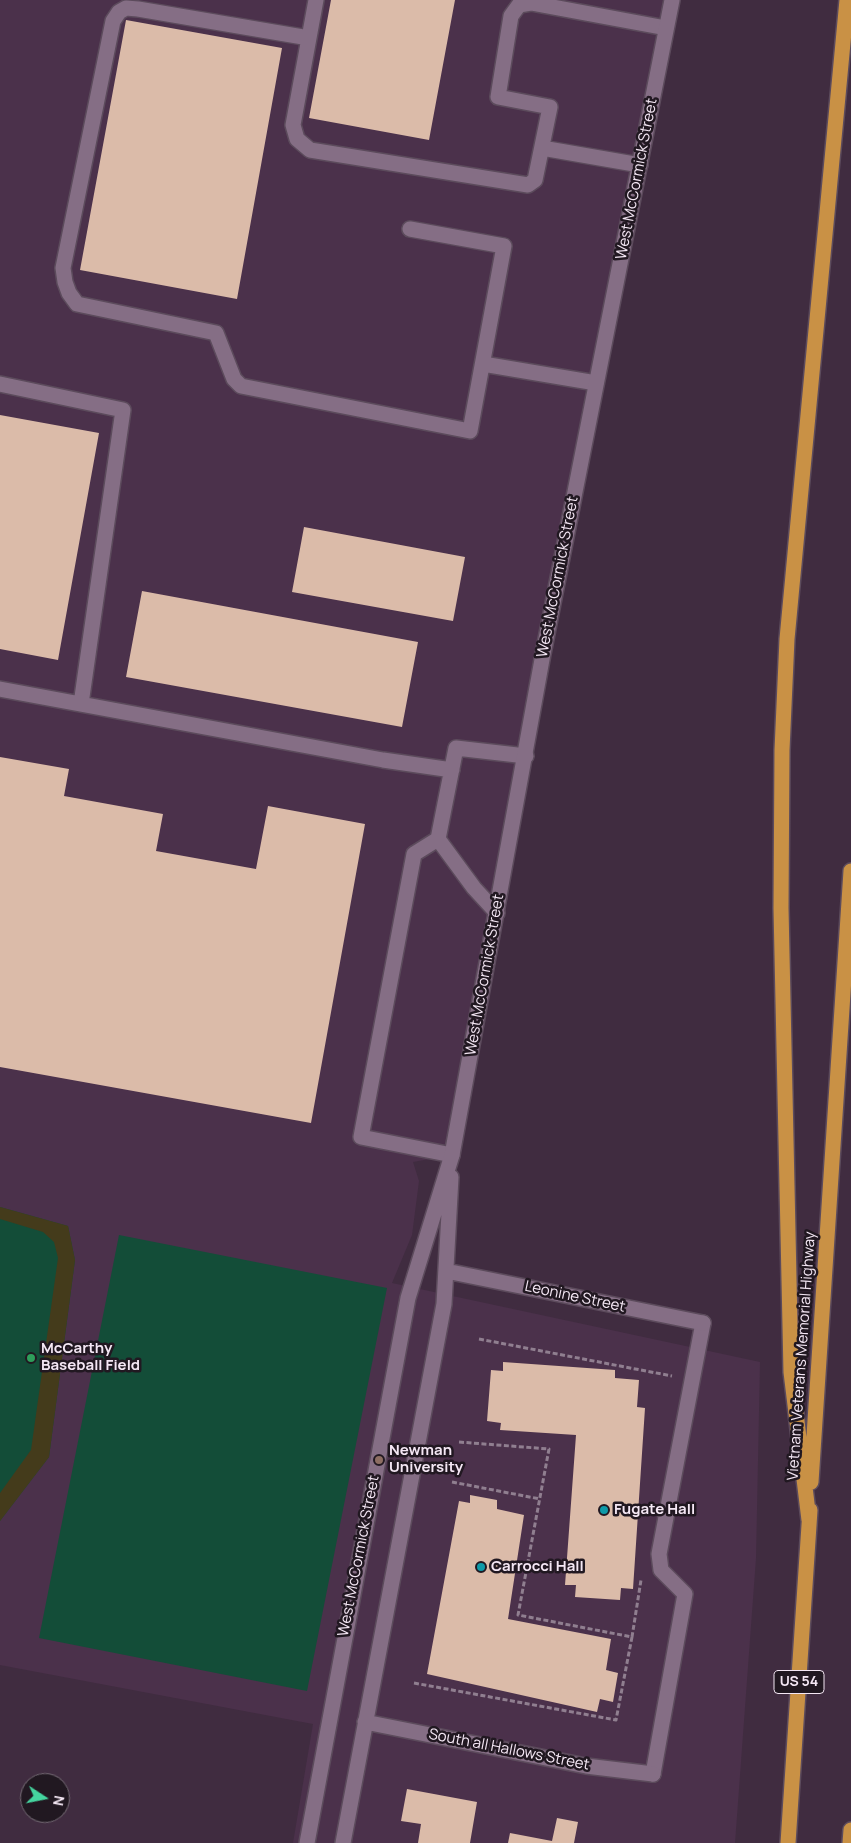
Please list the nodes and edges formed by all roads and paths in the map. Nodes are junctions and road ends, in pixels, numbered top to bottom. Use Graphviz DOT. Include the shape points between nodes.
graph roads {
  1 [pos="316,0"];
  2 [pos="672,0"];
  3 [pos="847,0"];
  4 [pos="666,28"];
  5 [pos="309,38"];
  6 [pos="542,148"];
  7 [pos="640,165"];
  8 [pos="410,229"];
  9 [pos="483,364"];
  10 [pos="596,383"];
  11 [pos="0,384"];
  12 [pos="0,689"];
  13 [pos="81,704"];
  14 [pos="526,756"];
  15 [pos="452,770"];
  16 [pos="438,839"];
  17 [pos="851,871"];
  18 [pos="497,913"];
  19 [pos="452,1155"];
  20 [pos="446,1271"];
  21 [pos="479,1339"];
  22 [pos="674,1376"];
  23 [pos="459,1442"];
  24 [pos="452,1482"];
  25 [pos="540,1499"];
  26 [pos="809,1520"];
  27 [pos="641,1579"];
  28 [pos="632,1636"];
  29 [pos="414,1683"];
  30 [pos="365,1722"];
  31 [pos="653,1774"];
  32 [pos="851,1830"];
  33 [pos="306,1843"];
  34 [pos="343,1843"];
  35 [pos="788,1843"];
  36 [pos="850,1843"];
  1 -- 5 [label="street"];
  2 -- 4 [label="street, West McCormick Street"];
  3 -- 26 [label="highway" via="787,639 781,760 790,1372"];
  4 -- 6 [label="street" via="531,3 519,5 511,16 498,96 550,107"];
  4 -- 7 [label="street, West McCormick Street"];
  5 -- 6 [label="street" via="293,125 297,139 310,150 528,185 536,180"];
  5 -- 9 [label="street" via="138,9 126,8 118,12 113,21 63,268 69,293 77,304 216,333 234,379 241,386 470,431"];
  6 -- 7 [label="street"];
  7 -- 10 [label="street, West McCormick Street"];
  8 -- 9 [label="street" via="504,246"];
  9 -- 10 [label="street"];
  10 -- 14 [label="street, West McCormick Street"];
  11 -- 13 [label="street" via="123,410"];
  12 -- 13 [label="street"];
  13 -- 15 [label="street"];
  14 -- 15 [label="street" via="456,748"];
  14 -- 18 [label="street, West McCormick Street"];
  15 -- 16 [label="street"];
  16 -- 18 [label="street"];
  16 -- 19 [label="street" via="414,854 361,1137"];
  17 -- 26 [label="highway, Vietnam Veterans Memorial Highway / US 54"];
  18 -- 19 [label="street, West McCormick Street"];
  19 -- 20 [label="street, West McCormick Street"];
  19 -- 33 [label="street, West McCormick Street" via="408,1298"];
  20 -- 30 [label="street, West McCormick Street" via="444,1304"];
  20 -- 31 [label="street, Leonine Street" via="703,1324 658,1554 661,1570 684,1594"];
  21 -- 22 [label="path"];
  23 -- 25 [label="path" via="549,1449"];
  24 -- 25 [label="path"];
  25 -- 28 [label="path" via="518,1615"];
  26 -- 35 [label="highway, Vietnam Veterans Memorial Highway / US 54"];
  27 -- 28 [label="path"];
  28 -- 29 [label="path" via="616,1720"];
  30 -- 31 [label="street, South all Hallows Street" via="586,1766"];
  30 -- 34 [label="street, West McCormick Street"];
  32 -- 36 [label="highway"];
}
